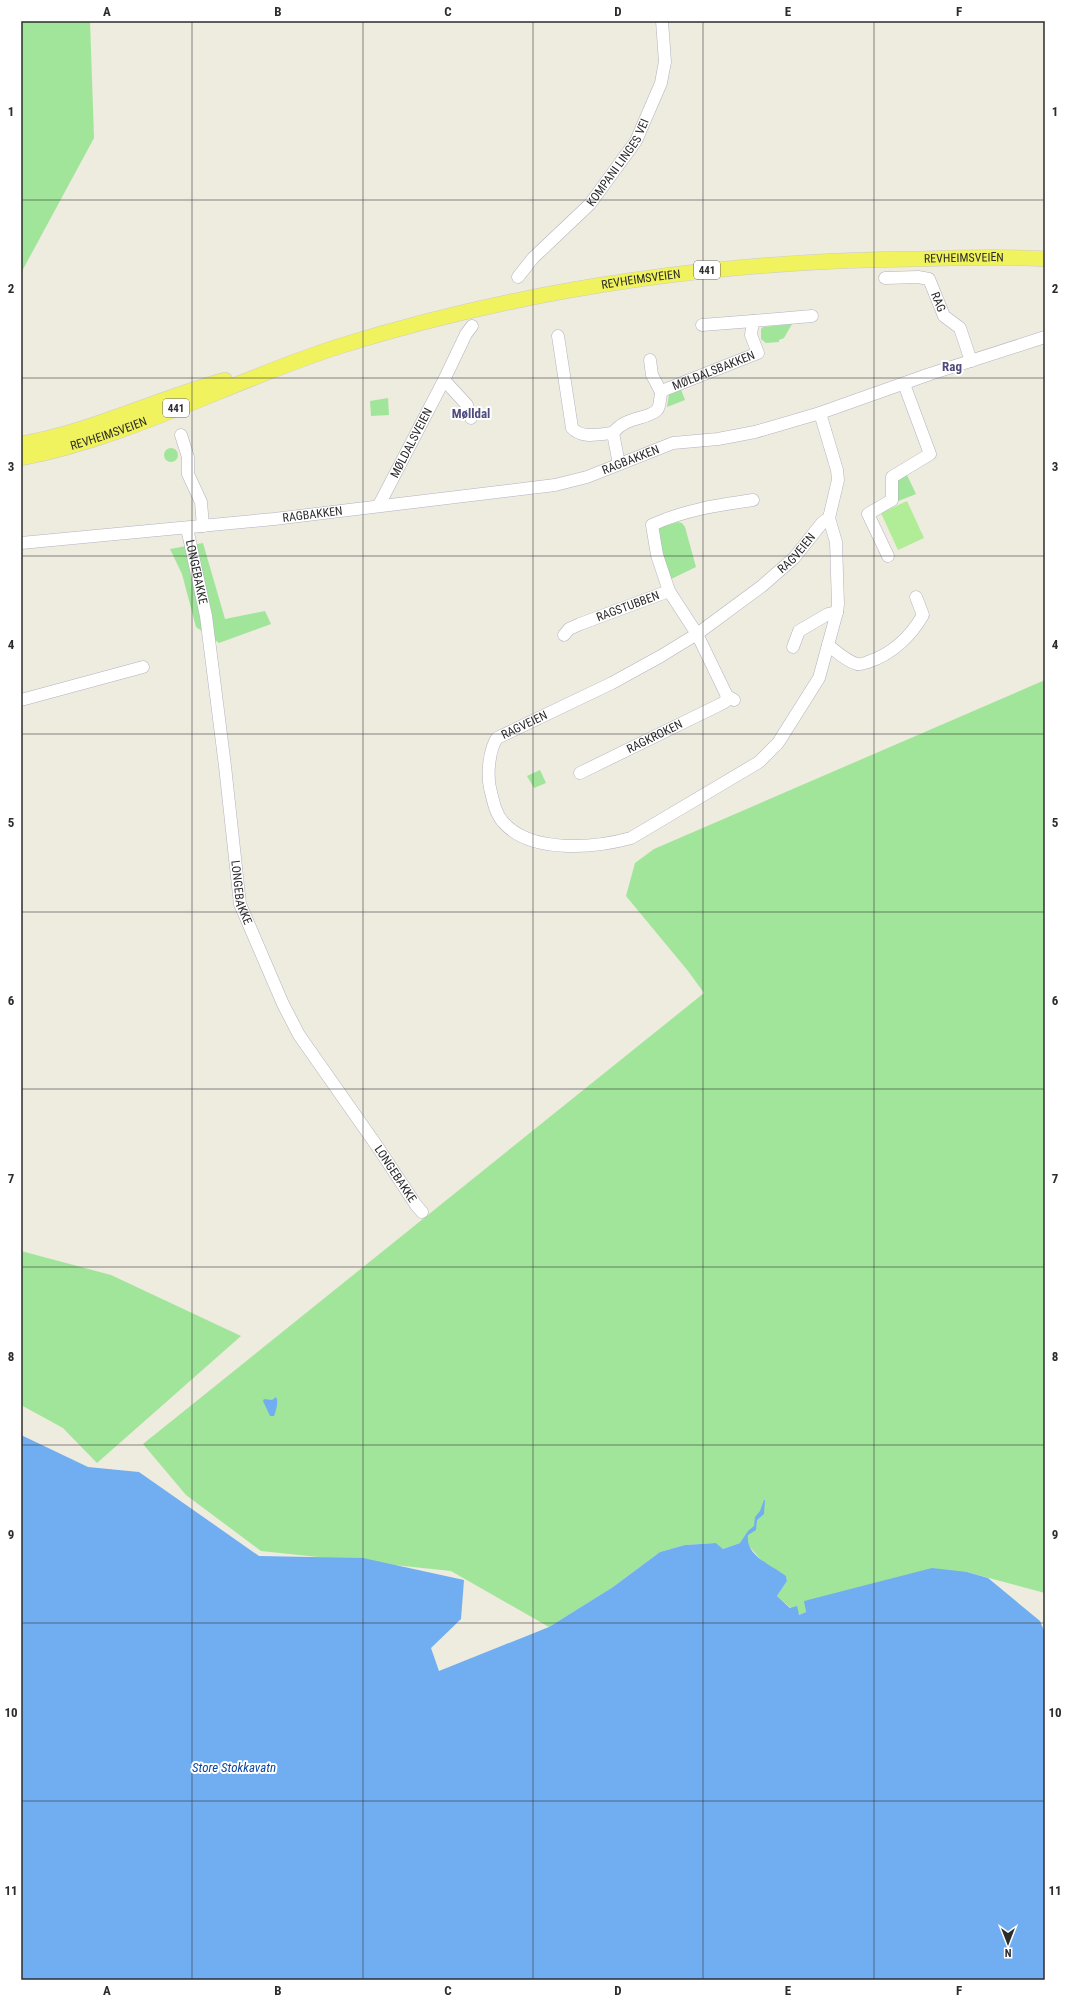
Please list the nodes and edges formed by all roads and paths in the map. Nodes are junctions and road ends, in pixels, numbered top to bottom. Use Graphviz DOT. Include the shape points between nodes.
graph roads {
  1 [pos="662,21"];
  2 [pos="1041,258"];
  3 [pos="518,277"];
  4 [pos="885,278"];
  5 [pos="812,316"];
  6 [pos="753,321"];
  7 [pos="702,325"];
  8 [pos="472,326"];
  9 [pos="558,336"];
  10 [pos="1045,337"];
  11 [pos="650,360"];
  12 [pos="971,361"];
  13 [pos="282,366"];
  14 [pos="444,380"];
  15 [pos="904,384"];
  16 [pos="661,392"];
  17 [pos="820,413"];
  18 [pos="471,418"];
  19 [pos="612,433"];
  20 [pos="181,435"];
  21 [pos="21,444"];
  22 [pos="21,458"];
  23 [pos="618,464"];
  24 [pos="753,500"];
  25 [pos="379,505"];
  26 [pos="829,518"];
  27 [pos="203,526"];
  28 [pos="187,528"];
  29 [pos="21,543"];
  30 [pos="888,556"];
  31 [pos="669,591"];
  32 [pos="916,597"];
  33 [pos="837,612"];
  34 [pos="697,634"];
  35 [pos="564,636"];
  36 [pos="828,645"];
  37 [pos="793,647"];
  38 [pos="143,667"];
  39 [pos="21,700"];
  40 [pos="580,773"];
  41 [pos="422,1212"];
  1 -- 3 [label="street, KOMPANI LINGES VEI" via="665,62 661,83 636,141 590,204 533,258"];
  2 -- 13 [label="main road, REVHEIMSVEIEN / 441" via="816,261 710,269 626,280 531,297 453,315 342,346"];
  4 -- 12 [label="street, RAG" via="929,279 944,316 960,328"];
  5 -- 6 [label="street"];
  6 -- 7 [label="street"];
  6 -- 16 [label="street, MØLDALSBAKKEN" via="751,335 758,352"];
  8 -- 14 [label="street, MØLDALSVEIEN"];
  9 -- 19 [label="street" via="572,428 582,435"];
  10 -- 12 [label="street, RAGBAKKEN"];
  11 -- 16 [label="street, MØLDALSBAKKEN" via="652,375"];
  12 -- 15 [label="street, RAGBAKKEN"];
  13 -- 21 [label="main road, REVHEIMSVEIEN / 441" via="204,386 82,428"];
  13 -- 22 [label="main road, REVHEIMSVEIEN / 441" via="125,428 68,447"];
  14 -- 18 [label="street" via="467,405"];
  14 -- 25 [label="street, MØLDALSVEIEN"];
  15 -- 17 [label="street, RAGBAKKEN"];
  15 -- 30 [label="street" via="930,454 892,477 892,500 868,514"];
  16 -- 19 [label="street, MØLDALSBAKKEN" via="660,404 655,411 619,425"];
  17 -- 23 [label="street, RAGBAKKEN" via="755,432 718,439 673,443"];
  17 -- 26 [label="street, RAGVEIEN" via="838,480"];
  19 -- 23 [label="street"];
  20 -- 27 [label="street" via="188,457 188,474 201,502"];
  23 -- 25 [label="street, RAGBAKKEN" via="587,477 555,485"];
  24 -- 31 [label="street, RAGSTUBBEN" via="704,508 672,516 652,525 657,556"];
  25 -- 27 [label="street, RAGBAKKEN"];
  26 -- 33 [label="street, RAGVEIEN" via="836,542"];
  26 -- 34 [label="street, RAGVEIEN" via="794,558 762,586"];
  27 -- 28 [label="street, RAGBAKKEN"];
  28 -- 29 [label="street, RAGBAKKEN"];
  28 -- 41 [label="street, LONGEBAKKE" via="206,616 240,904 299,1035"];
  31 -- 34 [label="street, RAGKROKEN"];
  31 -- 35 [label="street, RAGSTUBBEN" via="580,624 569,629"];
  32 -- 36 [label="street" via="924,614 911,633 890,652 858,665"];
  33 -- 36 [label="street, RAGVEIEN"];
  33 -- 37 [label="street" via="828,614 799,631"];
  34 -- 36 [label="street, RAGVEIEN" via="612,683 497,738 492,750 489,783 496,810 503,822 525,838 568,846 606,844 631,838 743,772 768,754 778,743 819,678"];
  34 -- 40 [label="street, RAGKROKEN" via="731,698"];
  38 -- 39 [label="street"];
}
